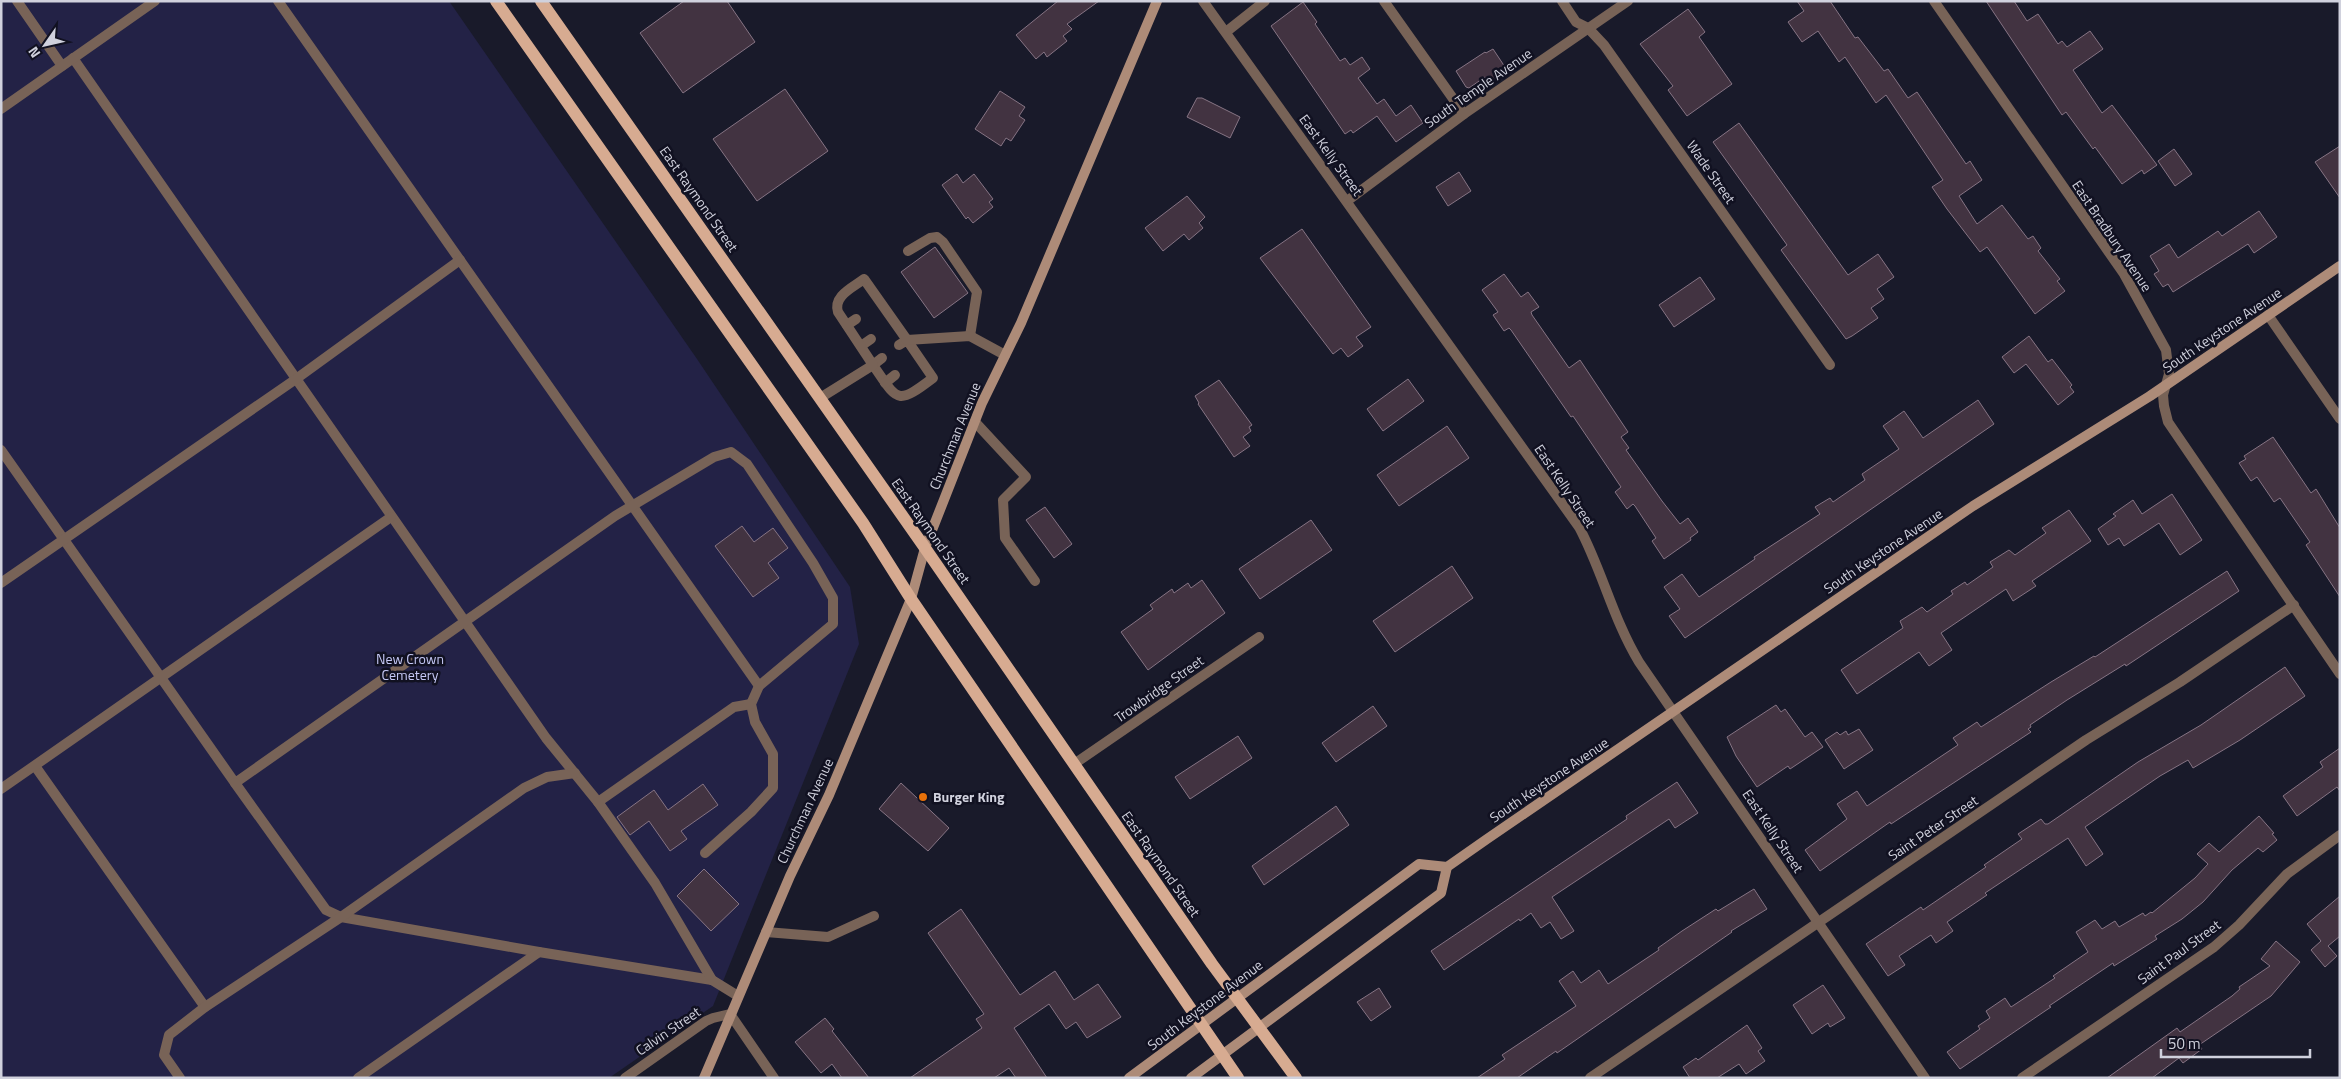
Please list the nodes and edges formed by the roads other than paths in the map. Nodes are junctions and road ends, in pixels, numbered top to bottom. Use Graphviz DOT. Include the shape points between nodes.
graph roads {
  1 [pos="17,1"];
  2 [pos="155,1"];
  3 [pos="278,1"];
  4 [pos="496,1"];
  5 [pos="541,1"];
  6 [pos="1157,1"];
  7 [pos="1203,1"];
  8 [pos="1266,1"];
  9 [pos="1384,1"];
  10 [pos="1562,1"];
  11 [pos="1628,1"];
  12 [pos="1934,1"];
  13 [pos="1588,28"];
  14 [pos="1226,32"];
  15 [pos="73,58"];
  16 [pos="62,66"];
  17 [pos="1,109"];
  18 [pos="1464,114"];
  19 [pos="1347,201"];
  20 [pos="908,251"];
  21 [pos="460,260"];
  22 [pos="2340,266"];
  23 [pos="2268,315"];
  24 [pos="856,319"];
  25 [pos="847,326"];
  26 [pos="970,336"];
  27 [pos="871,339"];
  28 [pos="903,343"];
  29 [pos="861,346"];
  30 [pos="1005,356"];
  31 [pos="882,358"];
  32 [pos="873,364"];
  33 [pos="1830,365"];
  34 [pos="895,375"];
  35 [pos="296,379"];
  36 [pos="886,382"];
  37 [pos="2167,384"];
  38 [pos="820,398"];
  39 [pos="2340,419"];
  40 [pos="975,422"];
  41 [pos="1,450"];
  42 [pos="634,506"];
  43 [pos="392,517"];
  44 [pos="64,540"];
  45 [pos="926,548"];
  46 [pos="1035,581"];
  47 [pos="1,584"];
  48 [pos="911,599"];
  49 [pos="2294,606"];
  50 [pos="464,621"];
  51 [pos="1259,637"];
  52 [pos="2340,674"];
  53 [pos="162,678"];
  54 [pos="759,686"];
  55 [pos="751,704"];
  56 [pos="1674,711"];
  57 [pos="1074,764"];
  58 [pos="35,766"];
  59 [pos="575,773"];
  60 [pos="235,783"];
  61 [pos="1,789"];
  62 [pos="598,802"];
  63 [pos="2340,835"];
  64 [pos="705,853"];
  65 [pos="1448,868"];
  66 [pos="874,916"];
  67 [pos="342,917"];
  68 [pos="1818,922"];
  69 [pos="766,932"];
  70 [pos="539,952"];
  71 [pos="712,980"];
  72 [pos="738,996"];
  73 [pos="1237,998"];
  74 [pos="205,1007"];
  75 [pos="730,1014"];
  76 [pos="1201,1024"];
  77 [pos="1259,1027"];
  78 [pos="1222,1055"];
  79 [pos="180,1078"];
  80 [pos="358,1078"];
  81 [pos="625,1078"];
  82 [pos="704,1078"];
  83 [pos="774,1078"];
  84 [pos="1129,1078"];
  85 [pos="1191,1078"];
  86 [pos="1238,1078"];
  87 [pos="1296,1078"];
  88 [pos="1590,1078"];
  89 [pos="1925,1078"];
  90 [pos="2022,1078"];
  1 -- 16 [label="street"];
  2 -- 15 [label="street"];
  3 -- 21 [label="street"];
  4 -- 48 [label="main road" via="863,523"];
  5 -- 38 [label="main road, East Raymond Street"];
  6 -- 30 [label="main road, Churchman Avenue"];
  7 -- 14 [label="street, East Kelly Street"];
  8 -- 14 [label="street"];
  9 -- 18 [label="street"];
  10 -- 13 [label="street, Wade Street" via="1576,22"];
  11 -- 13 [label="street, South Temple Avenue"];
  12 -- 37 [label="street, East Bradbury Avenue" via="2124,274 2164,345 2169,360"];
  13 -- 18 [label="street, South Temple Avenue"];
  13 -- 33 [label="street, Wade Street" via="1604,45"];
  14 -- 19 [label="street, East Kelly Street"];
  15 -- 16 [label="street"];
  15 -- 35 [label="street"];
  16 -- 17 [label="street"];
  18 -- 19 [label="street, South Temple Avenue"];
  19 -- 56 [label="street, East Kelly Street" via="1579,527 1624,636"];
  20 -- 26 [label="street" via="930,238 937,237 943,242 977,292"];
  21 -- 35 [label="street"];
  21 -- 42 [label="street"];
  22 -- 23 [label="main road, South Keystone Avenue"];
  23 -- 37 [label="main road, South Keystone Avenue"];
  23 -- 39 [label="street"];
  24 -- 25 [label="street"];
  25 -- 28 [label="street" via="836,305 838,298 866,276 877,305"];
  25 -- 29 [label="street"];
  26 -- 28 [label="street"];
  26 -- 30 [label="street"];
  27 -- 29 [label="street"];
  28 -- 36 [label="street" via="933,378 909,396 892,392"];
  29 -- 32 [label="street"];
  30 -- 40 [label="main road, Churchman Avenue"];
  31 -- 32 [label="street"];
  32 -- 36 [label="street"];
  32 -- 38 [label="street"];
  34 -- 36 [label="street"];
  35 -- 43 [label="street"];
  35 -- 44 [label="street"];
  37 -- 49 [label="street, East Bradbury Avenue" via="2163,395 2168,422"];
  37 -- 56 [label="main road, South Keystone Avenue" via="1973,506"];
  38 -- 45 [label="main road, East Raymond Street"];
  40 -- 45 [label="main road, Churchman Avenue"];
  40 -- 46 [label="street" via="1026,477 1003,500 1005,538"];
  41 -- 44 [label="street"];
  42 -- 50 [label="street"];
  42 -- 54 [label="street"];
  42 -- 54 [label="street" via="714,457 731,452 747,464 833,598 833,624"];
  43 -- 50 [label="street"];
  43 -- 53 [label="street"];
  44 -- 47 [label="street"];
  44 -- 53 [label="street"];
  45 -- 48 [label="main road, Churchman Avenue"];
  45 -- 57 [label="main road, East Raymond Street"];
  48 -- 69 [label="main road, Churchman Avenue" via="829,795"];
  48 -- 76 [label="main road"];
  49 -- 52 [label="street, East Bradbury Avenue"];
  49 -- 68 [label="street, Saint Peter Street" via="2086,740"];
  50 -- 59 [label="street" via="546,738"];
  50 -- 60 [label="street"];
  51 -- 57 [label="street, Trowbridge Street"];
  53 -- 58 [label="street"];
  53 -- 60 [label="street"];
  54 -- 55 [label="street"];
  55 -- 62 [label="street" via="734,707"];
  55 -- 64 [label="street" via="755,722 773,754 773,788"];
  56 -- 65 [label="main road, South Keystone Avenue"];
  56 -- 68 [label="street, East Kelly Street"];
  57 -- 73 [label="main road, East Raymond Street"];
  58 -- 61 [label="street"];
  58 -- 74 [label="street"];
  59 -- 62 [label="street"];
  59 -- 67 [label="street" via="546,776 524,788"];
  60 -- 67 [label="street" via="326,910"];
  62 -- 71 [label="street" via="655,883"];
  63 -- 90 [label="street, Saint Paul Street" via="2287,874 2214,947"];
  65 -- 73 [label="main road, South Keystone Avenue" via="1420,864"];
  65 -- 77 [label="main road" via="1441,893"];
  66 -- 69 [label="street" via="828,937"];
  67 -- 70 [label="street"];
  67 -- 74 [label="street"];
  68 -- 88 [label="street, Saint Peter Street"];
  68 -- 89 [label="street, East Kelly Street"];
  69 -- 72 [label="main road, Churchman Avenue"];
  70 -- 71 [label="street"];
  70 -- 80 [label="street"];
  71 -- 72 [label="street"];
  72 -- 75 [label="main road, Churchman Avenue"];
  73 -- 76 [label="main road, South Keystone Avenue"];
  73 -- 77 [label="main road, East Raymond Street"];
  74 -- 79 [label="street" via="169,1035 164,1055"];
  75 -- 81 [label="street, Calvin Street" via="706,1022"];
  75 -- 82 [label="main road, Churchman Avenue"];
  75 -- 83 [label="street"];
  76 -- 78 [label="main road"];
  76 -- 84 [label="main road, South Keystone Avenue"];
  77 -- 78 [label="main road"];
  77 -- 87 [label="main road, East Raymond Street"];
  78 -- 85 [label="main road"];
  78 -- 86 [label="main road"];
}
